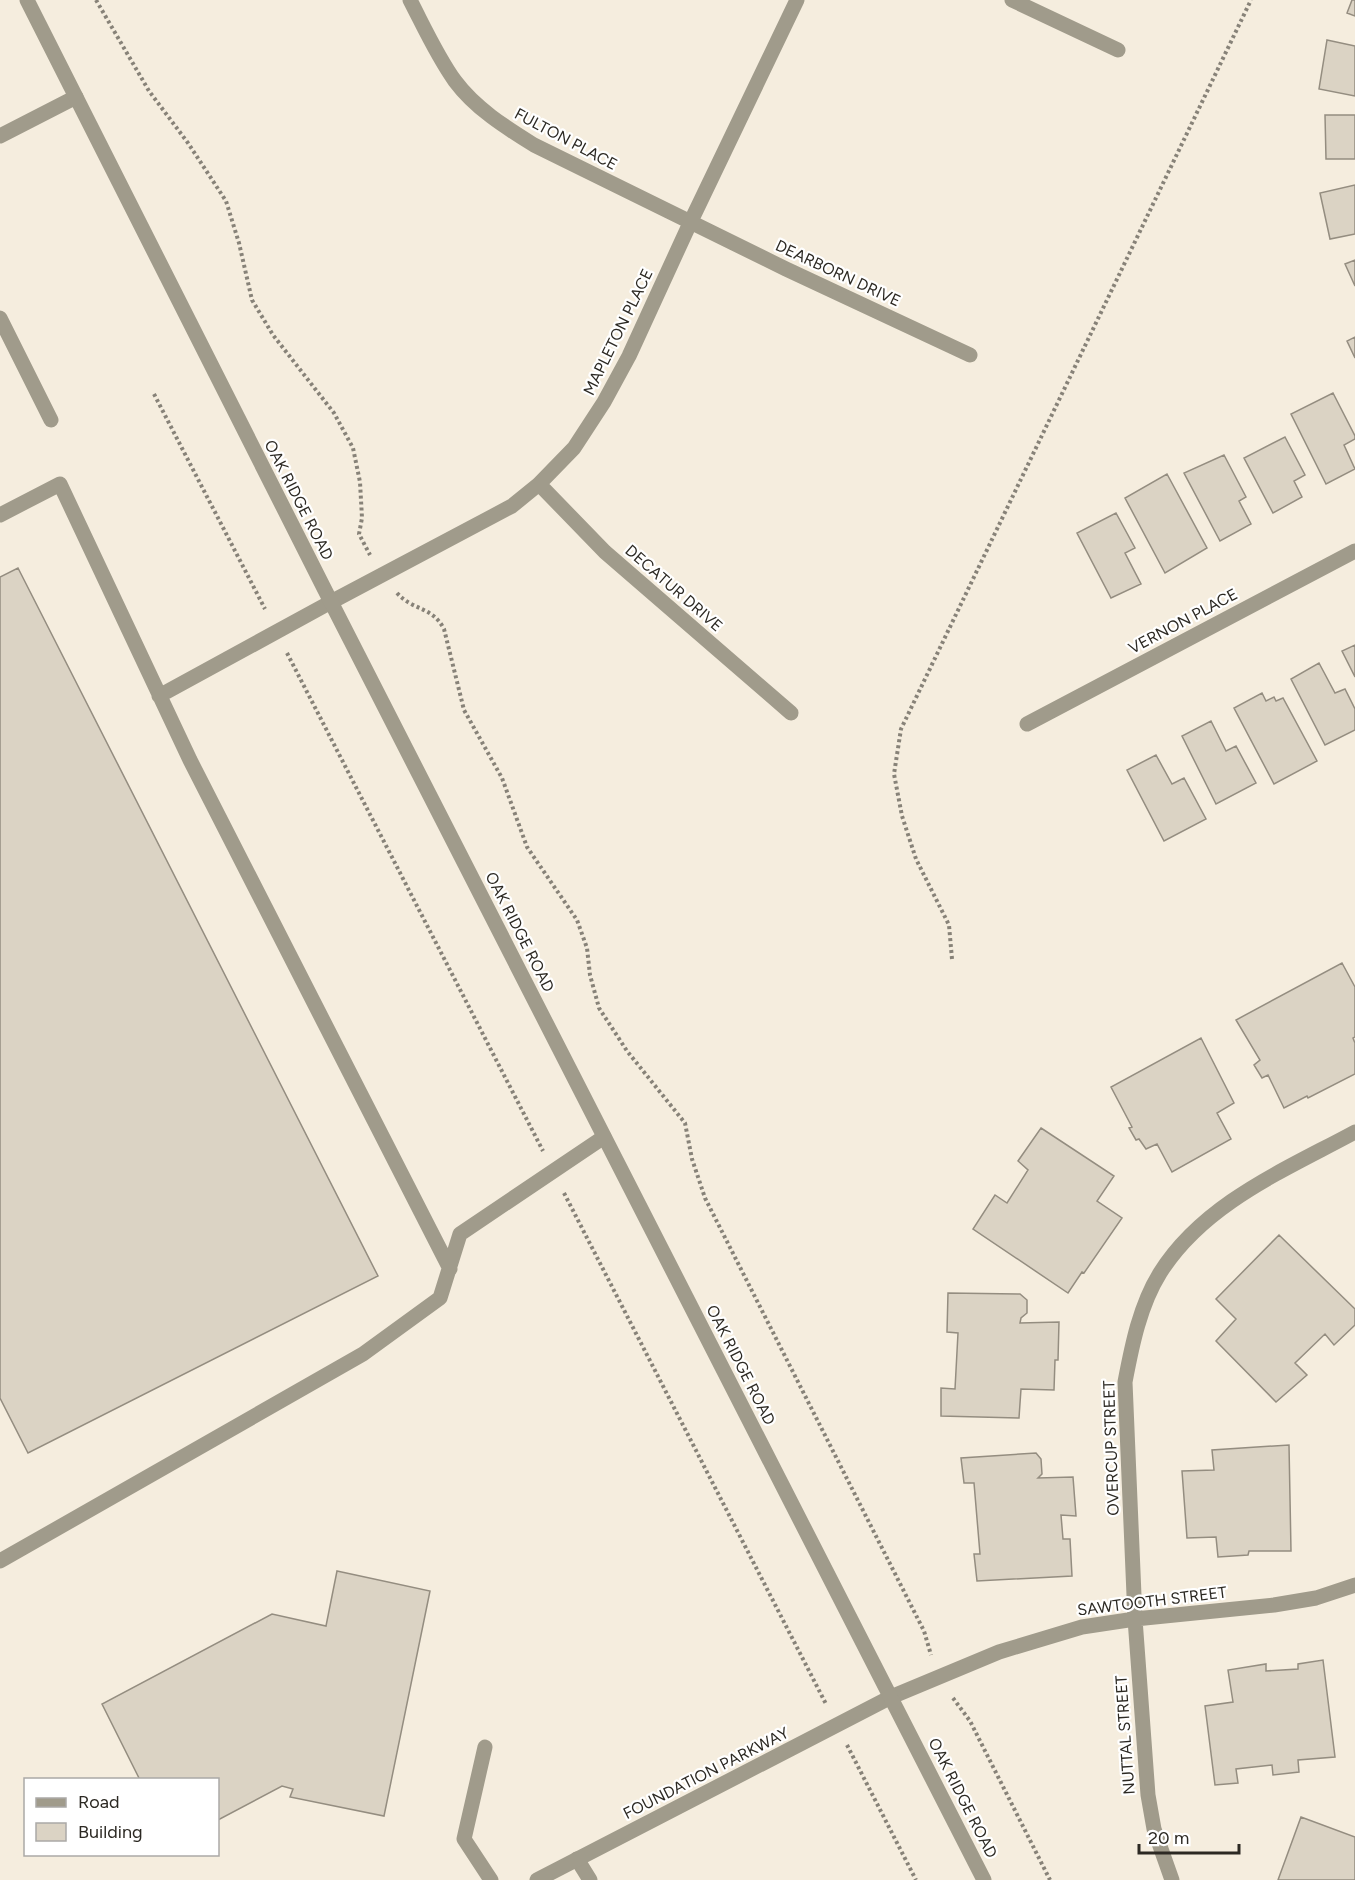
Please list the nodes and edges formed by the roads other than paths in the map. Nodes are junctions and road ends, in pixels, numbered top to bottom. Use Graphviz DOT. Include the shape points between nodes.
graph roads {
  1 [pos="27,0"];
  2 [pos="410,0"];
  3 [pos="797,0"];
  4 [pos="1012,0"];
  5 [pos="1119,50"];
  6 [pos="76,97"];
  7 [pos="0,136"];
  8 [pos="691,221"];
  9 [pos="0,318"];
  10 [pos="970,354"];
  11 [pos="51,420"];
  12 [pos="540,484"];
  13 [pos="0,515"];
  14 [pos="1355,551"];
  15 [pos="331,602"];
  16 [pos="159,696"];
  17 [pos="791,713"];
  18 [pos="1027,724"];
  19 [pos="1355,1132"];
  20 [pos="604,1137"];
  21 [pos="450,1269"];
  22 [pos="0,1561"];
  23 [pos="1355,1585"];
  24 [pos="1135,1619"];
  25 [pos="891,1697"];
  26 [pos="486,1747"];
  27 [pos="577,1859"];
  28 [pos="491,1880"];
  29 [pos="537,1880"];
  30 [pos="590,1880"];
  31 [pos="984,1880"];
  32 [pos="1172,1880"];
  1 -- 6 [label="street, OAK RIDGE ROAD"];
  2 -- 8 [label="street, FULTON PLACE" via="456,82 501,125"];
  3 -- 8 [label="street, MAPLETON PLACE"];
  4 -- 5 [label="street"];
  6 -- 7 [label="street"];
  6 -- 15 [label="street, OAK RIDGE ROAD"];
  8 -- 10 [label="street, DEARBORN DRIVE"];
  8 -- 12 [label="street, MAPLETON PLACE" via="604,402 574,448"];
  9 -- 11 [label="street"];
  12 -- 15 [label="street, MAPLETON PLACE" via="513,506"];
  12 -- 17 [label="street, DECATUR DRIVE" via="605,552"];
  13 -- 16 [label="street" via="60,484"];
  14 -- 18 [label="street, VERNON PLACE"];
  15 -- 16 [label="street, MAPLETON PLACE"];
  15 -- 20 [label="street, OAK RIDGE ROAD"];
  16 -- 21 [label="street"];
  19 -- 24 [label="street, OVERCUP STREET" via="1245,1192 1200,1224 1160,1273 1147,1301 1125,1382"];
  20 -- 21 [label="street" via="460,1234"];
  20 -- 25 [label="street, OAK RIDGE ROAD"];
  21 -- 22 [label="street" via="440,1298 363,1354"];
  23 -- 24 [label="street, SAWTOOTH STREET" via="1316,1598 1274,1605"];
  24 -- 25 [label="street, SAWTOOTH STREET" via="1045,1637"];
  24 -- 32 [label="street, NUTTAL STREET" via="1149,1810"];
  25 -- 27 [label="street, FOUNDATION PARKWAY"];
  25 -- 31 [label="street, OAK RIDGE ROAD"];
  26 -- 28 [label="street" via="464,1839"];
  27 -- 29 [label="street, FOUNDATION PARKWAY"];
  27 -- 30 [label="street"];
}
